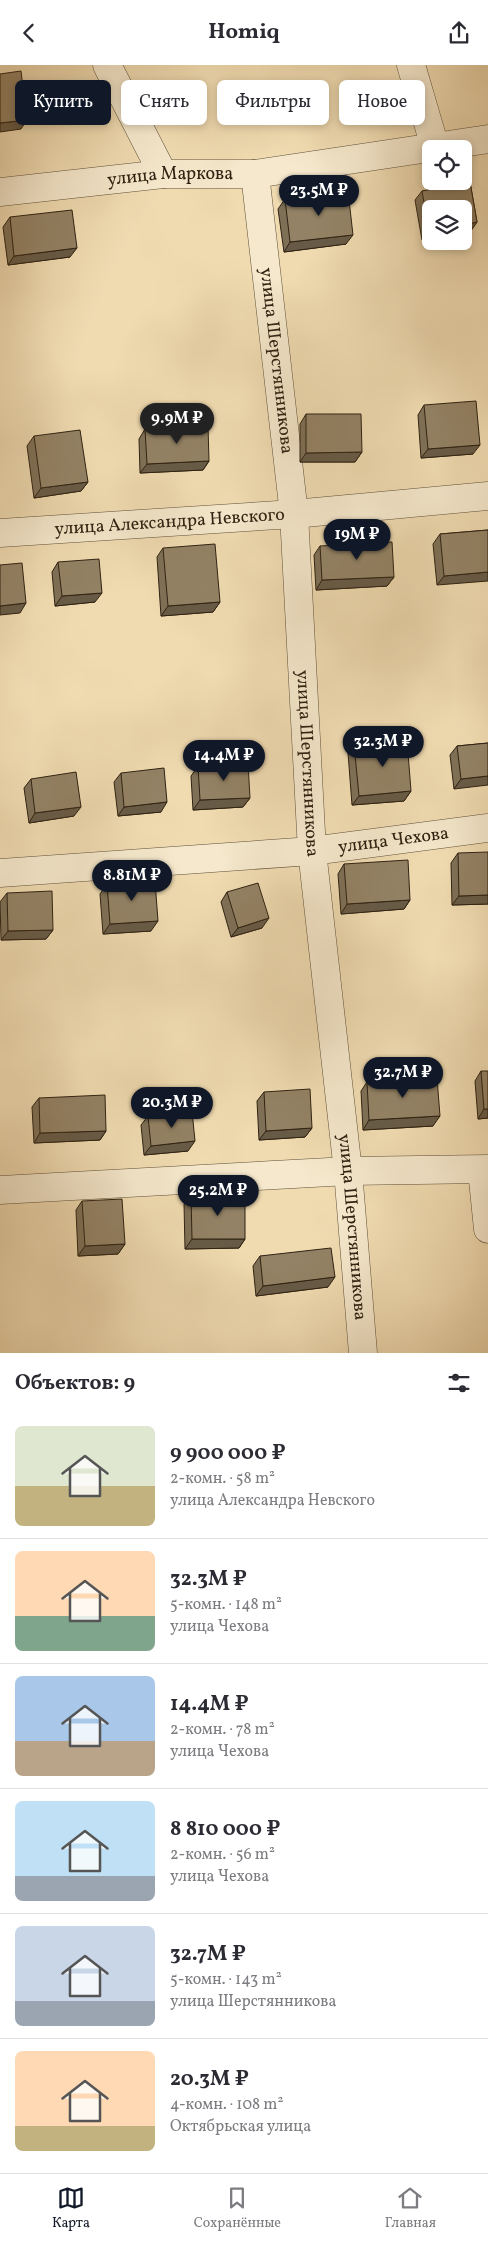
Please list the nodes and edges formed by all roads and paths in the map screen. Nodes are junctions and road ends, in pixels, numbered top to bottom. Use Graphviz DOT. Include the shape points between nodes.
graph roads {
  1 [pos="107,65"];
  2 [pos="411,65"];
  3 [pos="488,139"];
  4 [pos="433,140"];
  5 [pos="472,141"];
  6 [pos="422,149"];
  7 [pos="163,174"];
  8 [pos="255,174"];
  9 [pos="0,192"];
  10 [pos="488,496"];
  11 [pos="294,513"];
  12 [pos="0,533"];
  13 [pos="488,828"];
  14 [pos="312,851"];
  15 [pos="0,873"];
  16 [pos="485,1169"];
  17 [pos="348,1171"];
  18 [pos="0,1190"];
  19 [pos="488,1229"];
  20 [pos="364,1353"];
  1 -- 7 [label="street"];
  2 -- 4 [label="street"];
  3 -- 5 [label="street, улица Маркова"];
  6 -- 8 [label="street, улица Маркова"];
  7 -- 8 [label="street, улица Маркова"];
  7 -- 9 [label="street, улица Маркова"];
  8 -- 11 [label="street, улица Шерстянникова"];
  10 -- 11 [label="street, улица Александра Невского"];
  11 -- 12 [label="street, улица Александра Невского"];
  11 -- 14 [label="street, улица Шерстянникова"];
  13 -- 14 [label="street, улица Чехова"];
  14 -- 15 [label="street, улица Чехова"];
  14 -- 17 [label="street, улица Шерстянникова"];
  16 -- 17 [label="street"];
  16 -- 19 [label="street"];
  17 -- 18 [label="street"];
  17 -- 20 [label="street, улица Шерстянникова"];
}
